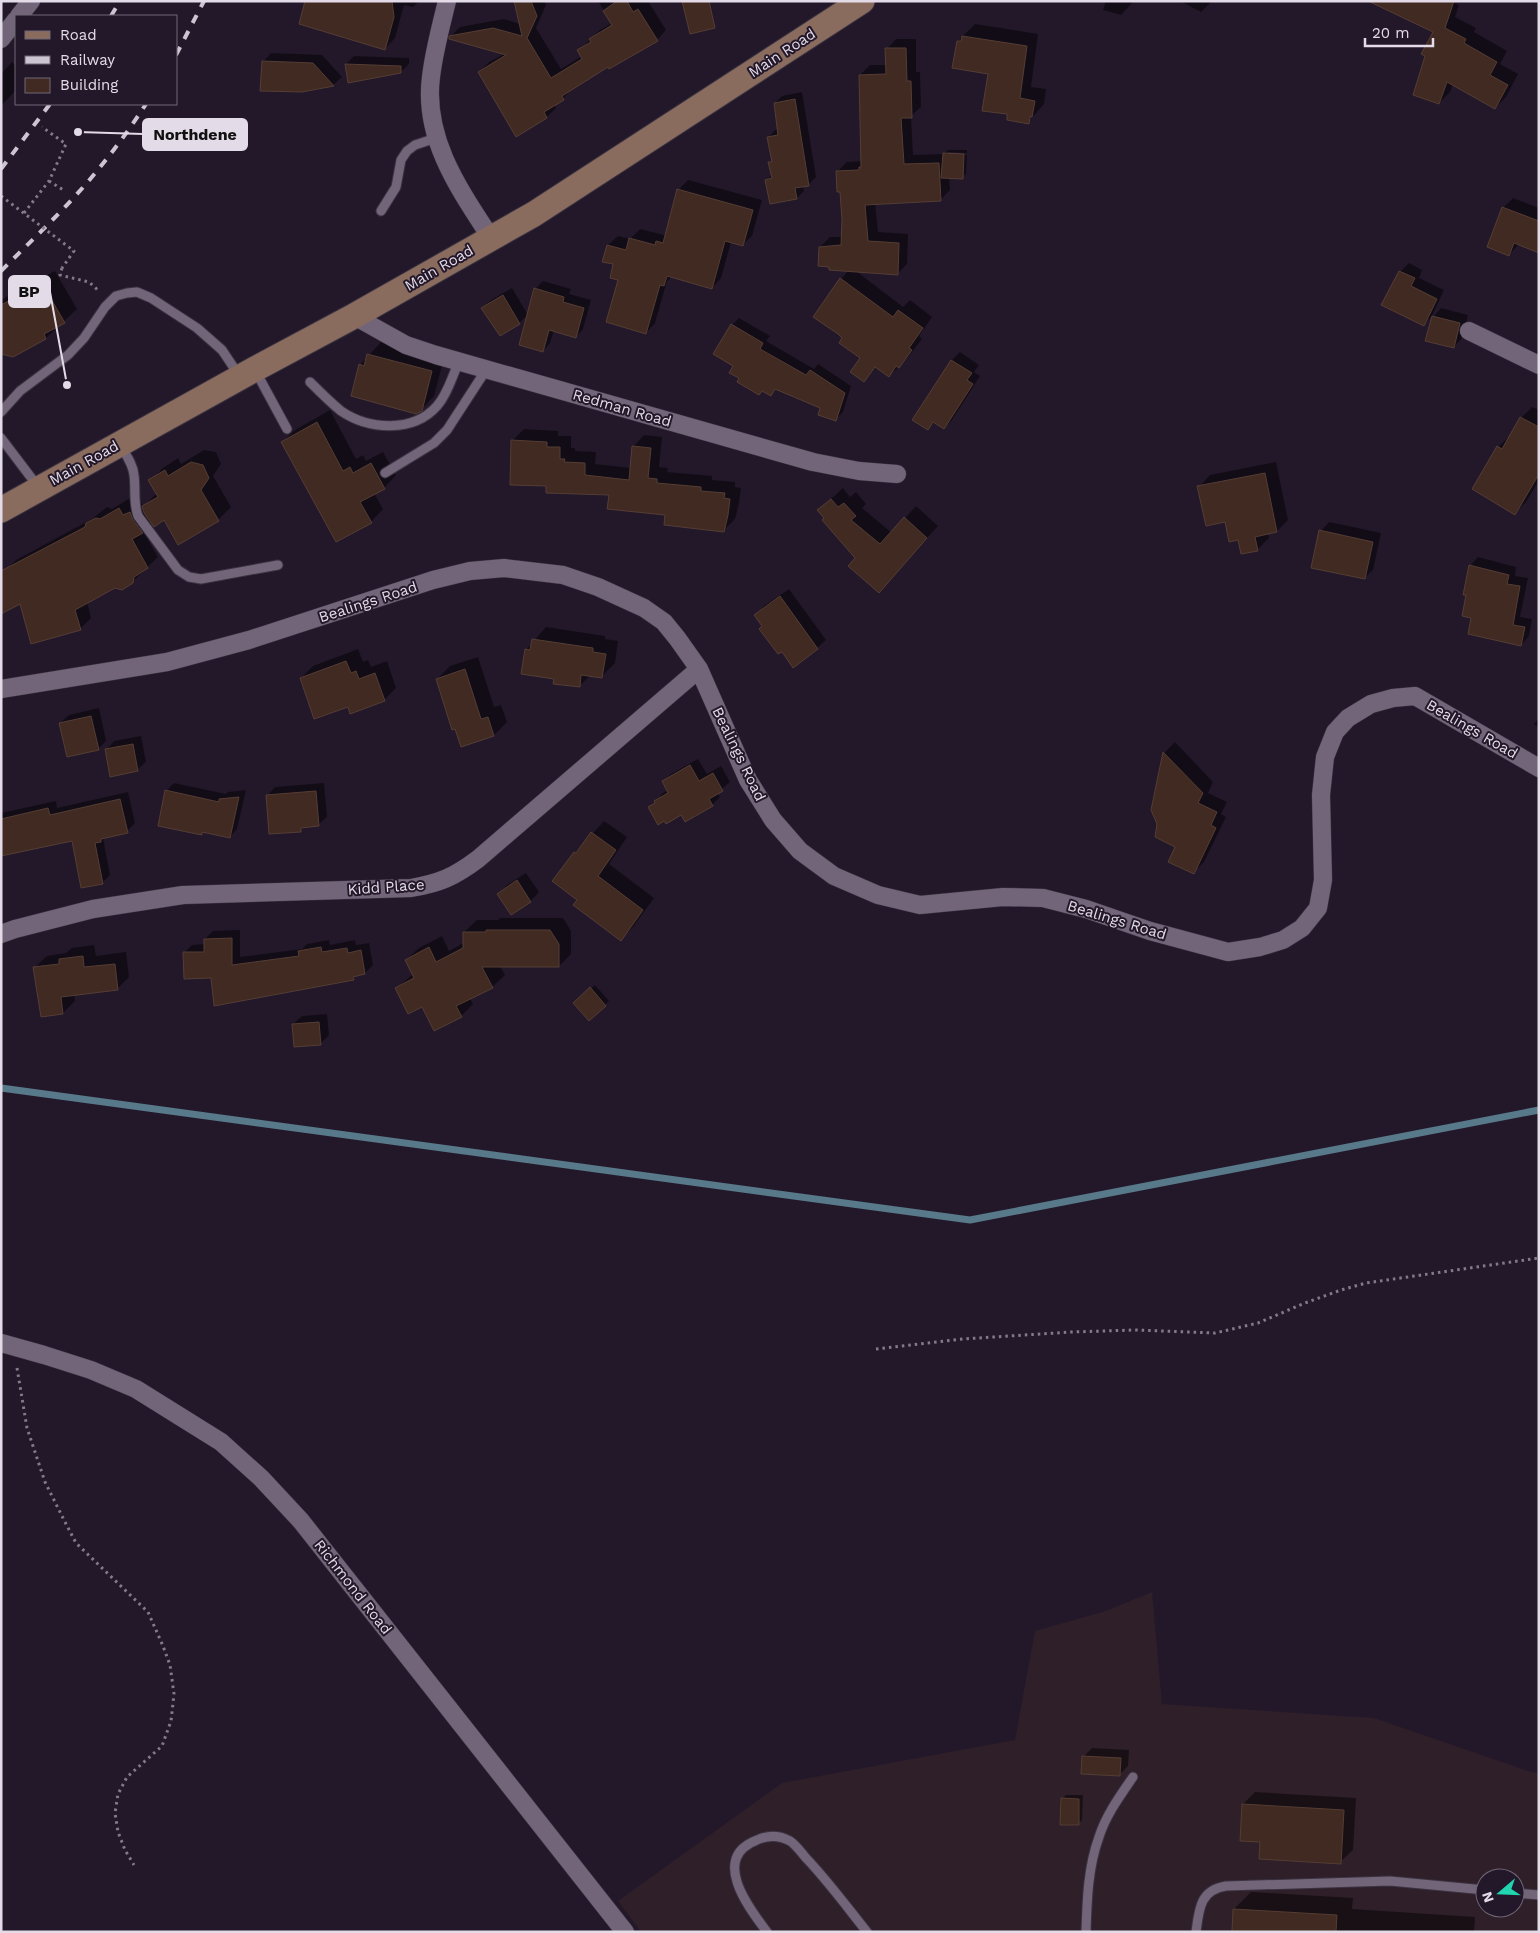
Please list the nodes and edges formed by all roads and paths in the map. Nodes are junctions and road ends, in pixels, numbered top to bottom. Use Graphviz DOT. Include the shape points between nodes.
graph roads {
  1 [pos="31,1"];
  2 [pos="447,1"];
  3 [pos="862,1"];
  4 [pos="20,15"];
  5 [pos="15,21"];
  6 [pos="1,39"];
  7 [pos="42,127"];
  8 [pos="436,138"];
  9 [pos="48,181"];
  10 [pos="66,191"];
  11 [pos="1,196"];
  12 [pos="380,211"];
  13 [pos="24,213"];
  14 [pos="491,238"];
  15 [pos="111,300"];
  16 [pos="354,316"];
  17 [pos="1469,331"];
  18 [pos="459,362"];
  19 [pos="1539,365"];
  20 [pos="486,370"];
  21 [pos="247,373"];
  22 [pos="310,382"];
  23 [pos="1,412"];
  24 [pos="287,429"];
  25 [pos="1,438"];
  26 [pos="119,444"];
  27 [pos="385,473"];
  28 [pos="897,474"];
  29 [pos="39,488"];
  30 [pos="1,510"];
  31 [pos="278,565"];
  32 [pos="699,669"];
  33 [pos="1,689"];
  34 [pos="1539,768"];
  35 [pos="1,934"];
  36 [pos="1539,1258"];
  37 [pos="8,1345"];
  38 [pos="876,1349"];
  39 [pos="1133,1777"];
  40 [pos="134,1865"];
  41 [pos="1475,1889"];
  42 [pos="1525,1894"];
  43 [pos="1539,1895"];
  44 [pos="624,1932"];
  45 [pos="768,1932"];
  46 [pos="867,1932"];
  47 [pos="1086,1932"];
  48 [pos="1196,1932"];
  1 -- 4 [label="street"];
  2 -- 8 [label="street" via="430,77 431,121"];
  3 -- 14 [label="main road, Main Road" via="585,182"];
  5 -- 6 [label="street"];
  7 -- 9 [label="path" via="66,144"];
  8 -- 12 [label="lane" via="407,151 401,160 396,187"];
  8 -- 14 [label="street" via="456,183"];
  9 -- 10 [label="path"];
  9 -- 13 [label="path"];
  11 -- 13 [label="path, bridge"];
  13 -- 15 [label="path, bridge" via="74,251 60,274 89,282"];
  14 -- 16 [label="main road, Main Road"];
  15 -- 21 [label="lane" via="137,292 151,298 197,328"];
  15 -- 23 [label="lane" via="68,355 20,391"];
  16 -- 18 [label="street, Redman Road" via="406,345"];
  16 -- 21 [label="main road, Main Road"];
  17 -- 19 [label="street"];
  18 -- 20 [label="street, Redman Road"];
  18 -- 22 [label="lane" via="436,407 421,420 407,425 382,426 361,420 343,412"];
  20 -- 27 [label="lane" via="447,430 434,443"];
  20 -- 28 [label="street, Redman Road" via="813,462"];
  21 -- 24 [label="lane"];
  21 -- 26 [label="main road, Main Road"];
  25 -- 29 [label="lane"];
  26 -- 29 [label="main road, Main Road"];
  26 -- 31 [label="lane" via="134,474 134,506 138,516 178,570 189,577 201,579"];
  29 -- 30 [label="main road, Main Road"];
  32 -- 33 [label="street, Bealings Road" via="664,622 644,608 563,575 504,568 470,571 433,580 249,640 167,662"];
  32 -- 34 [label="street, Bealings Road" via="748,780 773,820 800,851 834,876 878,895 920,905 1003,897 1043,898 1228,952 1283,940 1302,928 1318,908 1323,880 1321,795 1325,757 1335,732 1348,718 1371,704 1415,696"];
  32 -- 35 [label="street, Kidd Place" via="478,859 460,873 438,883 411,888 183,895 93,909"];
  36 -- 38 [label="path" via="1366,1283 1258,1323 1215,1333 1072,1332"];
  37 -- 40 [label="path" via="27,1428 45,1482 57,1506 76,1543 148,1612 170,1666 174,1694 171,1721 162,1746 127,1777 118,1794 118,1832"];
  37 -- 44 [label="street, Richmond Road" via="91,1370 136,1389 221,1442 261,1478 301,1522"];
  39 -- 47 [label="lane" via="1099,1836 1091,1866"];
  41 -- 48 [label="lane" via="1390,1881 1226,1886 1207,1893"];
  42 -- 43 [label="lane"];
  45 -- 46 [label="lane" via="743,1898 736,1883 734,1866 739,1852 750,1842 777,1836 798,1849"];
}
